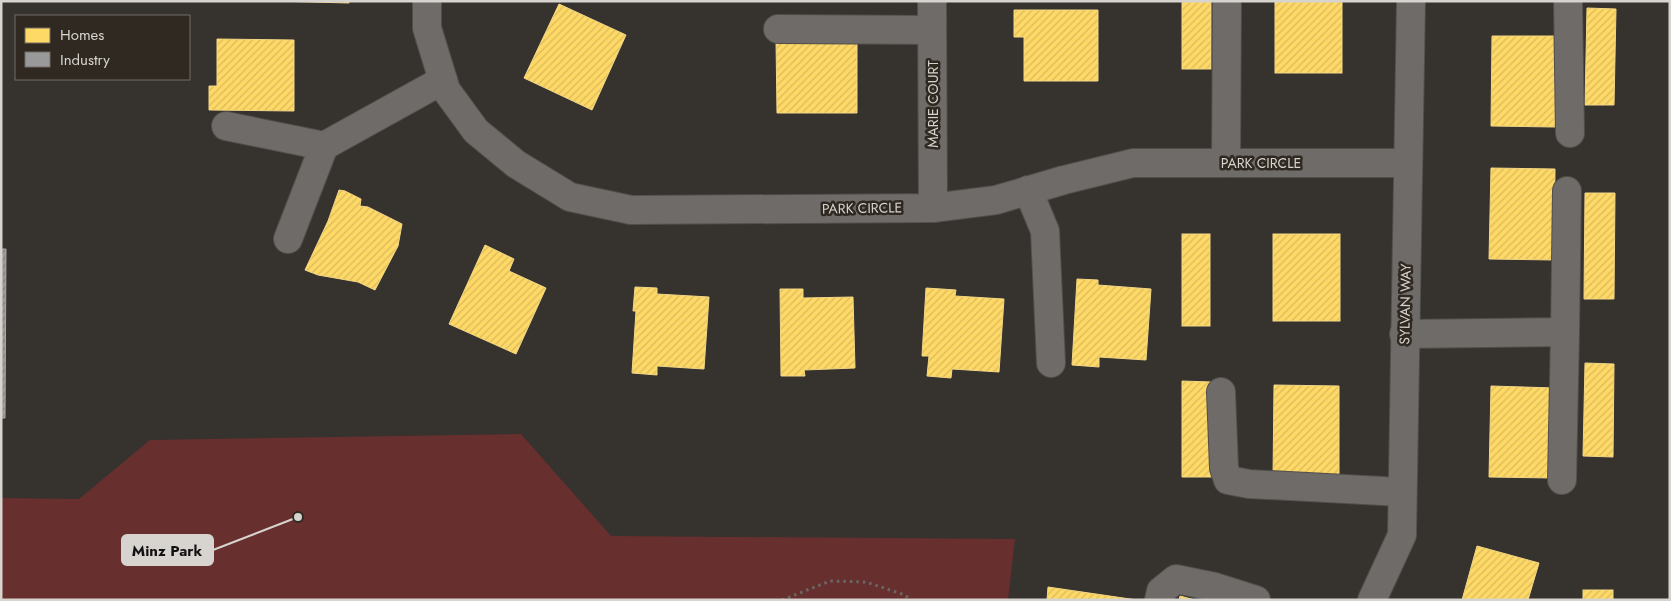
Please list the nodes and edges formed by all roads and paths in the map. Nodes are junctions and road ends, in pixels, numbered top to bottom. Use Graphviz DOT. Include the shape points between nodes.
graph roads {
  1 [pos="427,1"];
  2 [pos="932,1"];
  3 [pos="1411,1"];
  4 [pos="1568,1"];
  5 [pos="1227,5"];
  6 [pos="778,29"];
  7 [pos="932,30"];
  8 [pos="443,80"];
  9 [pos="226,126"];
  10 [pos="1570,133"];
  11 [pos="324,146"];
  12 [pos="1226,163"];
  13 [pos="1407,163"];
  14 [pos="1028,190"];
  15 [pos="1567,191"];
  16 [pos="933,208"];
  17 [pos="288,239"];
  18 [pos="1565,332"];
  19 [pos="1404,334"];
  20 [pos="1051,363"];
  21 [pos="1221,392"];
  22 [pos="1562,480"];
  23 [pos="1402,492"];
  24 [pos="782,600"];
  25 [pos="910,600"];
  26 [pos="1159,600"];
  27 [pos="1256,600"];
  28 [pos="1372,600"];
  1 -- 8 [label="street, PARK CIRCLE" via="428,28"];
  2 -- 7 [label="street, MARIE COURT"];
  3 -- 13 [label="street, SYLVAN WAY"];
  4 -- 10 [label="street"];
  5 -- 12 [label="street"];
  6 -- 7 [label="street"];
  7 -- 16 [label="street, MARIE COURT"];
  8 -- 11 [label="street"];
  8 -- 16 [label="street, PARK CIRCLE" via="446,90 476,131 516,164 570,197 631,210"];
  9 -- 11 [label="street"];
  11 -- 17 [label="street"];
  12 -- 13 [label="street, PARK CIRCLE"];
  12 -- 14 [label="street, PARK CIRCLE" via="1132,164"];
  13 -- 19 [label="street, SYLVAN WAY"];
  14 -- 16 [label="street, PARK CIRCLE" via="996,200"];
  14 -- 20 [label="street" via="1045,231"];
  15 -- 18 [label="street"];
  18 -- 19 [label="street"];
  18 -- 22 [label="street"];
  19 -- 23 [label="street, SYLVAN WAY"];
  21 -- 23 [label="street" via="1224,468 1228,480 1249,484"];
  23 -- 28 [label="street, SYLVAN WAY" via="1402,535"];
  24 -- 25 [label="path" via="830,582 866,582 905,595"];
  26 -- 27 [label="street" via="1161,591 1176,580 1215,587"];
}
